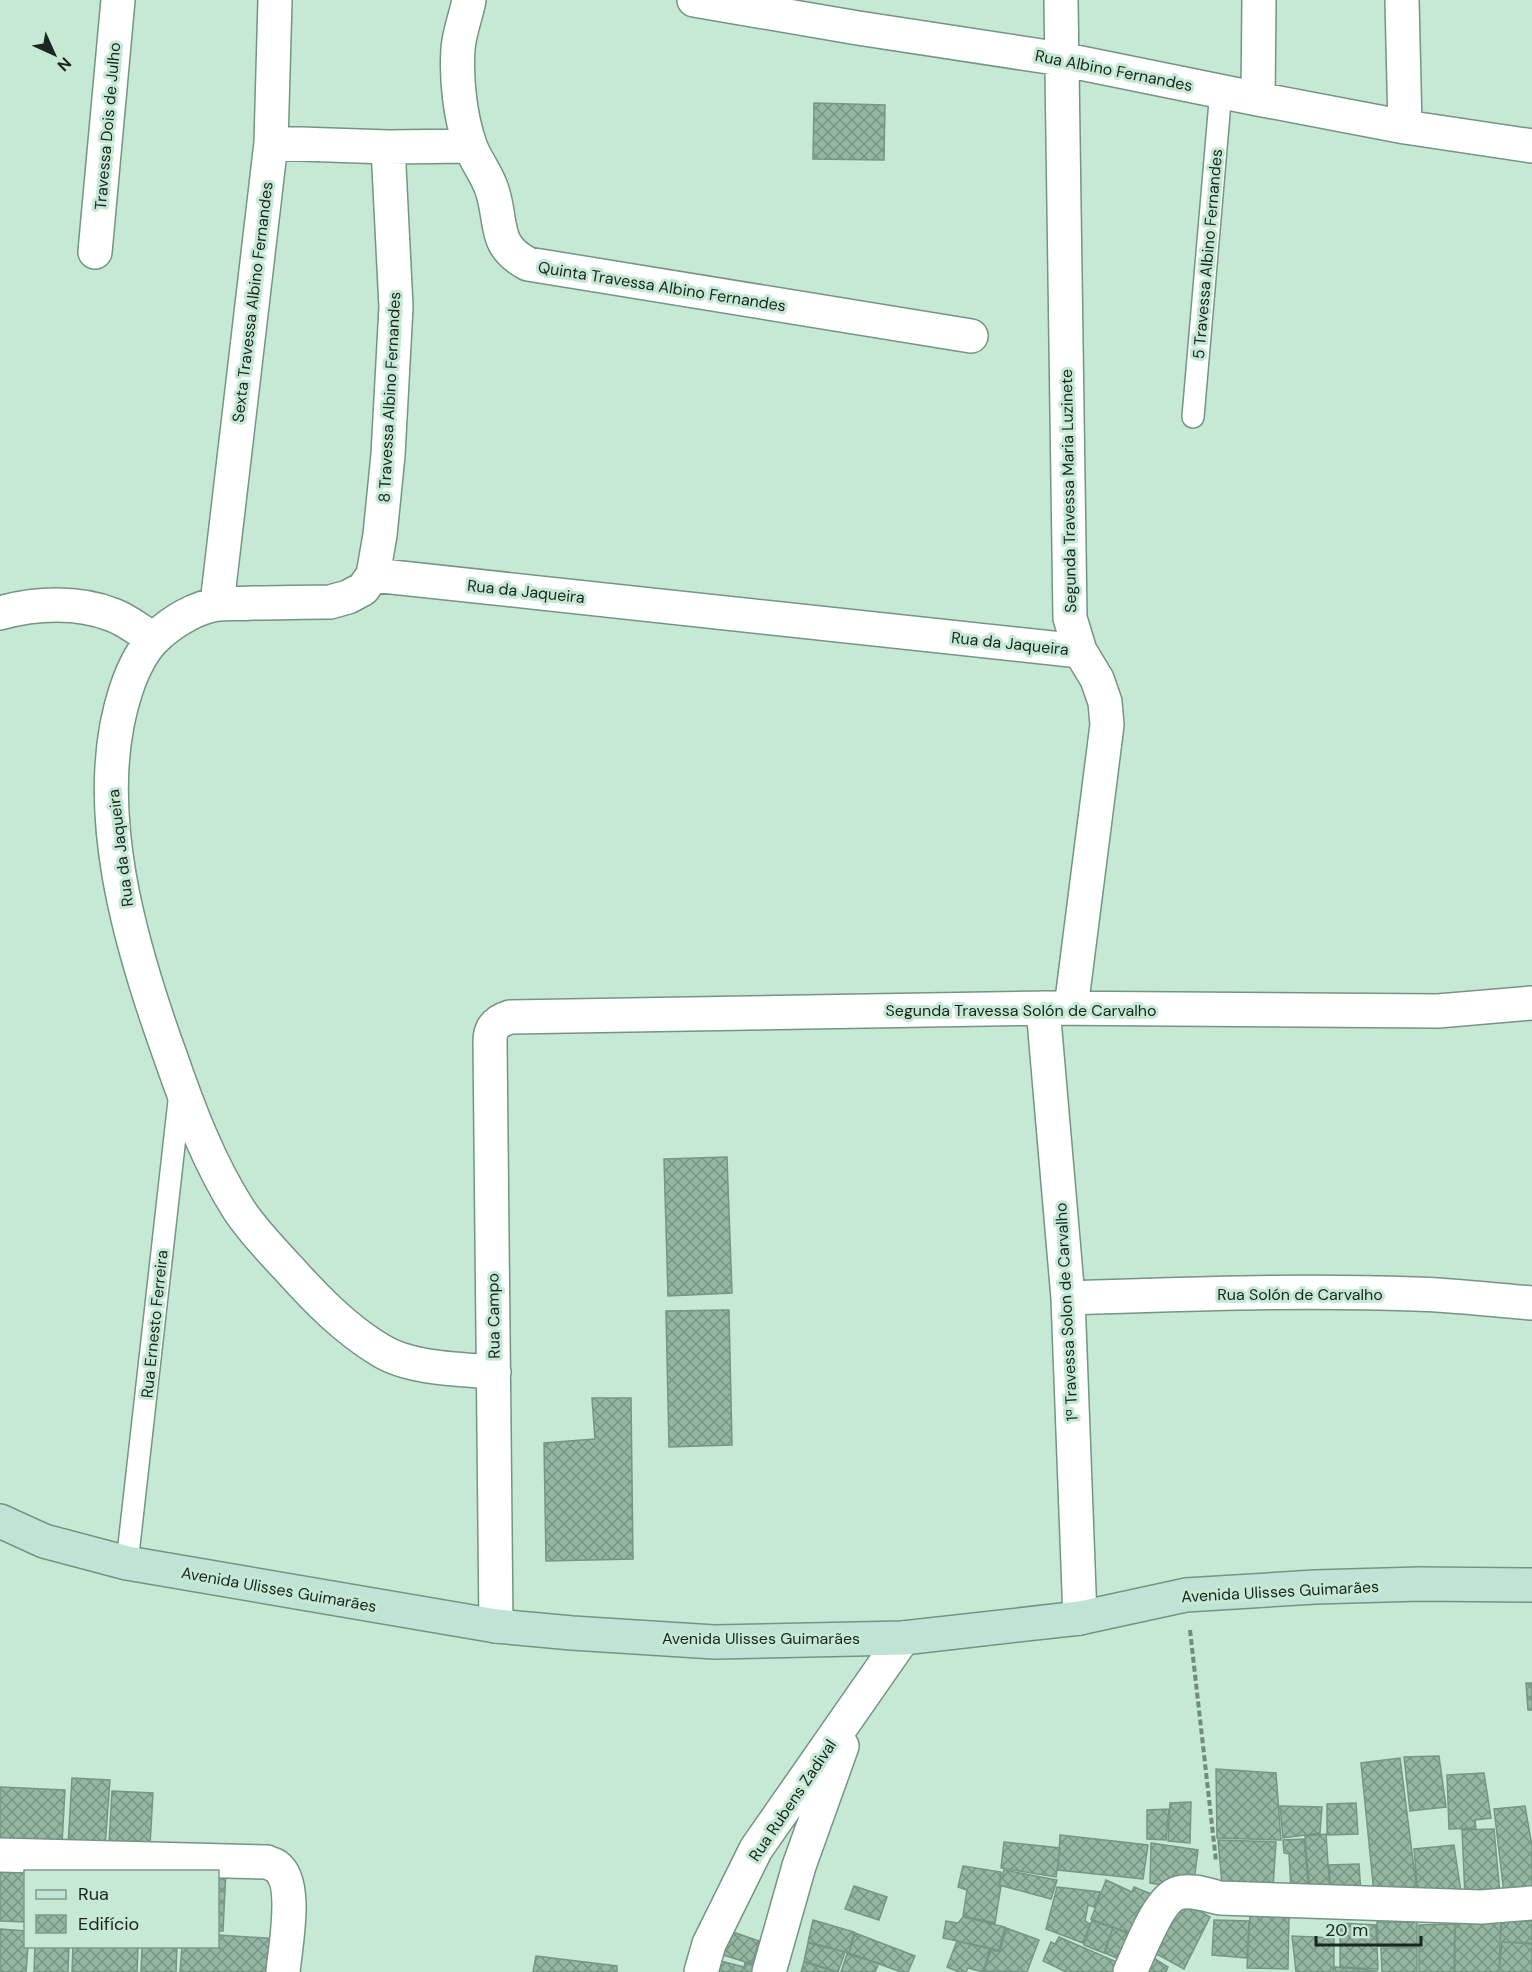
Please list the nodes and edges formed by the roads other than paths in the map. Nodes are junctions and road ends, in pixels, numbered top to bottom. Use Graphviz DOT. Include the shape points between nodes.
graph roads {
  1 [pos="118,0"];
  2 [pos="275,0"];
  3 [pos="469,0"];
  4 [pos="694,0"];
  5 [pos="1061,0"];
  6 [pos="1259,0"];
  7 [pos="1401,0"];
  8 [pos="858,14"];
  9 [pos="1061,59"];
  10 [pos="1221,90"];
  11 [pos="1258,99"];
  12 [pos="1405,127"];
  13 [pos="271,143"];
  14 [pos="470,146"];
  15 [pos="1532,146"];
  16 [pos="388,147"];
  17 [pos="95,252"];
  18 [pos="971,336"];
  19 [pos="1194,417"];
  20 [pos="373,575"];
  21 [pos="217,604"];
  22 [pos="0,613"];
  23 [pos="153,639"];
  24 [pos="1080,651"];
  25 [pos="1532,1003"];
  26 [pos="1057,1008"];
  27 [pos="510,1017"];
  28 [pos="180,1085"];
  29 [pos="1068,1298"];
  30 [pos="1532,1303"];
  31 [pos="494,1372"];
  32 [pos="0,1521"];
  33 [pos="127,1563"];
  34 [pos="1532,1585"];
  35 [pos="1080,1618"];
  36 [pos="496,1626"];
  37 [pos="903,1638"];
  38 [pos="857,1706"];
  39 [pos="0,1855"];
  40 [pos="1532,1903"];
  41 [pos="283,1972"];
  42 [pos="701,1972"];
  43 [pos="769,1972"];
  44 [pos="1130,1972"];
  1 -- 17 [label="street, Travessa Dois de Julho"];
  2 -- 13 [label="street, Sexta Travessa Albino Fernandes"];
  3 -- 14 [label="street, Quinta Travessa Albino Fernandes" via="458,48 460,97"];
  4 -- 8 [label="street, Rua Albino Fernandes"];
  5 -- 9 [label="street, Segunda Travessa Maria Luzinete"];
  6 -- 11 [label="street"];
  7 -- 12 [label="street"];
  8 -- 9 [label="street, Rua Albino Fernandes"];
  9 -- 10 [label="street, Rua Albino Fernandes"];
  9 -- 24 [label="street, Segunda Travessa Maria Luzinete" via="1069,597 1070,618"];
  10 -- 11 [label="street, Rua Albino Fernandes"];
  10 -- 19 [label="lane, 5 Travessa Albino Fernandes"];
  11 -- 12 [label="street, Rua Albino Fernandes"];
  12 -- 15 [label="street, Rua Albino Fernandes"];
  13 -- 16 [label="street"];
  13 -- 21 [label="street, Sexta Travessa Albino Fernandes"];
  14 -- 16 [label="street"];
  14 -- 18 [label="street, Quinta Travessa Albino Fernandes" via="492,187 504,245 528,264"];
  16 -- 20 [label="street, 8 Travessa Albino Fernandes" via="396,307 388,455"];
  20 -- 21 [label="street, Rua da Jaqueira" via="363,589 330,602"];
  20 -- 24 [label="street, Rua da Jaqueira"];
  21 -- 23 [label="street, Rua da Jaqueira" via="182,617"];
  22 -- 23 [label="street" via="39,606 91,608 114,615"];
  23 -- 28 [label="street, Rua da Jaqueira" via="132,673 120,708 112,750 111,801 120,877 136,952"];
  24 -- 26 [label="street, Segunda Travessa Maria Luzinete" via="1097,679 1107,724"];
  25 -- 26 [label="street, Segunda Travessa Solón de Carvalho" via="1438,1011"];
  26 -- 27 [label="street, Segunda Travessa Solón de Carvalho"];
  26 -- 29 [label="street, 1ª Travessa Solon de Carvalho"];
  27 -- 31 [label="street, Rua Campo" via="493,1027 490,1041"];
  28 -- 31 [label="street, Rua da Jaqueira" via="215,1167 240,1211 280,1260 346,1326 382,1352 418,1364"];
  28 -- 33 [label="lane, Rua Ernesto Ferreira"];
  29 -- 30 [label="street, Rua Solón de Carvalho" via="1200,1293 1392,1294"];
  29 -- 35 [label="street, 1ª Travessa Solon de Carvalho"];
  31 -- 36 [label="street, Rua Campo"];
  32 -- 33 [label="main road, Avenida Ulisses Guimarães" via="44,1541"];
  33 -- 36 [label="main road, Avenida Ulisses Guimarães"];
  34 -- 35 [label="main road, Avenida Ulisses Guimarães" via="1419,1584 1186,1594"];
  35 -- 37 [label="main road, Avenida Ulisses Guimarães"];
  36 -- 37 [label="main road, Avenida Ulisses Guimarães" via="714,1642"];
  37 -- 38 [label="street, Rua Rubens Zadival"];
  38 -- 42 [label="street, Rua Rubens Zadival" via="756,1849 709,1944"];
  38 -- 43 [label="street" via="799,1866"];
  39 -- 41 [label="street" via="267,1862 285,1876 290,1894"];
  40 -- 44 [label="street" via="1481,1907 1220,1898 1181,1892 1170,1897 1160,1910"];
}
